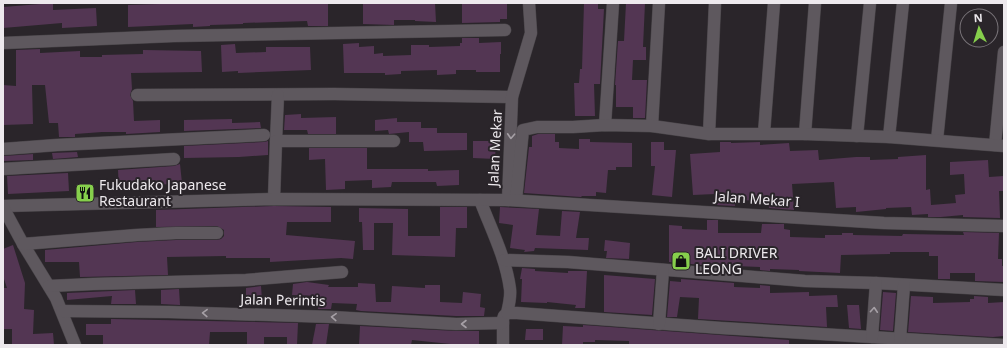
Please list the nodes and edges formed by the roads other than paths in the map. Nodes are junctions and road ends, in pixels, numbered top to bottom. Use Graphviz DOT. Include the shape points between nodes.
graph roads {
  1 [pos="529,3"];
  2 [pos="613,3"];
  3 [pos="659,3"];
  4 [pos="715,3"];
  5 [pos="774,3"];
  6 [pos="815,3"];
  7 [pos="870,3"];
  8 [pos="903,3"];
  9 [pos="951,3"];
  10 [pos="506,30"];
  11 [pos="3,43"];
  12 [pos="1004,52"];
  13 [pos="137,95"];
  14 [pos="278,95"];
  15 [pos="512,97"];
  16 [pos="605,125"];
  17 [pos="652,126"];
  18 [pos="764,133"];
  19 [pos="709,134"];
  20 [pos="805,134"];
  21 [pos="264,135"];
  22 [pos="857,136"];
  23 [pos="889,137"];
  24 [pos="936,140"];
  25 [pos="276,141"];
  26 [pos="394,141"];
  27 [pos="1000,145"];
  28 [pos="3,149"];
  29 [pos="174,159"];
  30 [pos="3,169"];
  31 [pos="274,199"];
  32 [pos="480,200"];
  33 [pos="512,200"];
  34 [pos="4,214"];
  35 [pos="1004,226"];
  36 [pos="217,233"];
  37 [pos="23,244"];
  38 [pos="504,260"];
  39 [pos="663,270"];
  40 [pos="342,272"];
  41 [pos="876,283"];
  42 [pos="904,285"];
  43 [pos="49,286"];
  44 [pos="1004,290"];
  45 [pos="62,311"];
  46 [pos="505,318"];
  47 [pos="659,324"];
  48 [pos="872,337"];
  49 [pos="900,339"];
  50 [pos="75,345"];
  51 [pos="503,345"];
  52 [pos="1004,345"];
  1 -- 15 [label="street, Jalan Mekar" via="531,33"];
  2 -- 16 [label="street"];
  3 -- 17 [label="street"];
  4 -- 19 [label="street"];
  5 -- 18 [label="street"];
  6 -- 20 [label="street"];
  7 -- 22 [label="street"];
  8 -- 23 [label="street"];
  9 -- 24 [label="street"];
  10 -- 11 [label="street" via="174,36"];
  12 -- 27 [label="street"];
  13 -- 14 [label="street"];
  14 -- 15 [label="street"];
  14 -- 25 [label="street"];
  15 -- 33 [label="street, Jalan Mekar, one-way"];
  16 -- 17 [label="street"];
  16 -- 33 [label="street" via="537,127 523,130"];
  17 -- 19 [label="street"];
  18 -- 19 [label="street"];
  18 -- 20 [label="street"];
  20 -- 22 [label="street"];
  21 -- 28 [label="street"];
  22 -- 23 [label="street"];
  23 -- 24 [label="street"];
  24 -- 27 [label="street"];
  25 -- 26 [label="street"];
  25 -- 31 [label="street"];
  29 -- 30 [label="street"];
  31 -- 32 [label="street, Jalan Mekar I"];
  31 -- 34 [label="street, Jalan Mekar I"];
  32 -- 33 [label="street, Jalan Mekar I"];
  32 -- 38 [label="street"];
  33 -- 35 [label="street, Jalan Mekar I" via="884,223"];
  34 -- 37 [label="street"];
  36 -- 37 [label="street" via="137,235"];
  37 -- 43 [label="street"];
  38 -- 39 [label="street" via="568,262"];
  38 -- 46 [label="street" via="510,289"];
  39 -- 41 [label="street" via="805,281"];
  39 -- 47 [label="street"];
  40 -- 43 [label="street" via="246,280"];
  41 -- 42 [label="street"];
  48 -- 41 [label="street, one-way"];
  42 -- 44 [label="street"];
  42 -- 49 [label="street"];
  43 -- 45 [label="street"];
  46 -- 45 [label="street, Jalan Perintis, one-way" via="456,324 332,317"];
  45 -- 50 [label="street"];
  46 -- 47 [label="street, Jalan Perintis" via="517,313"];
  46 -- 51 [label="street"];
  47 -- 48 [label="street, Jalan Perintis"];
  48 -- 49 [label="street, Jalan Perintis"];
  49 -- 52 [label="street, Jalan Perintis"];
}
